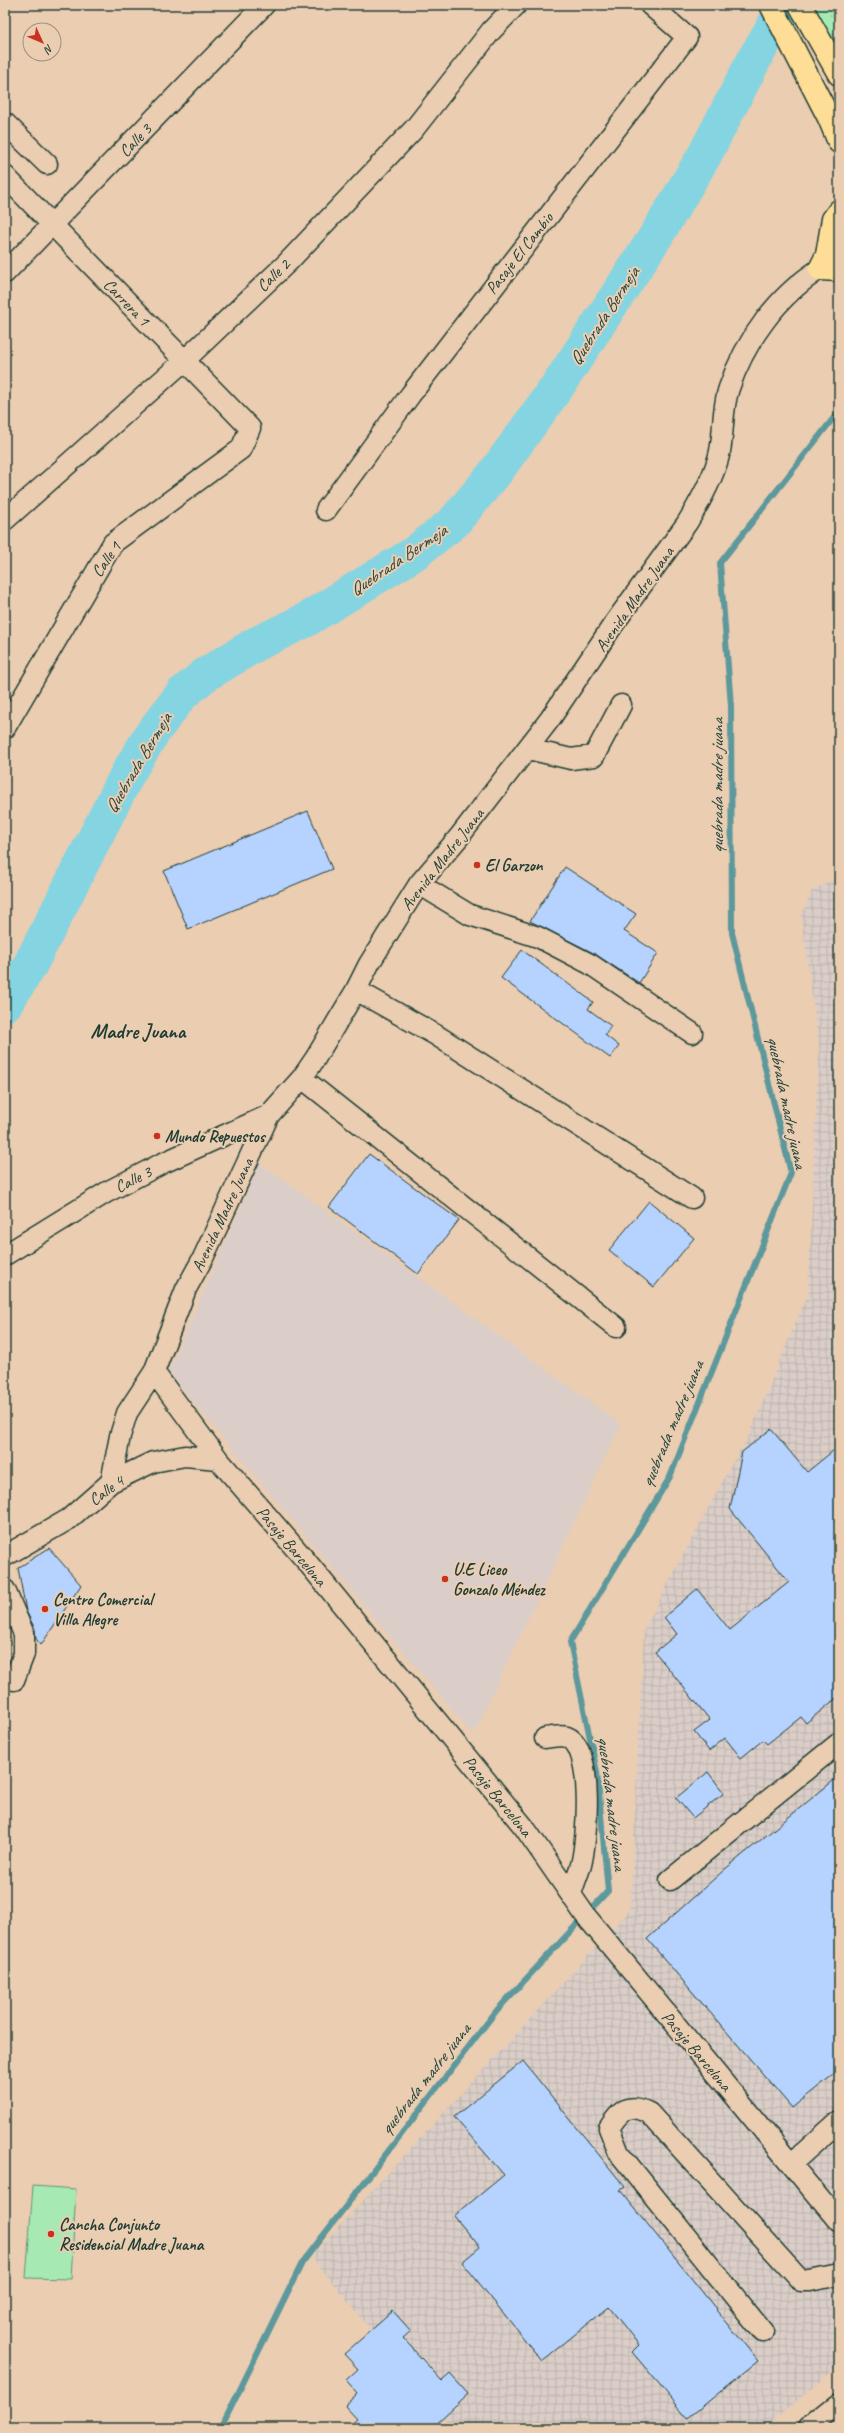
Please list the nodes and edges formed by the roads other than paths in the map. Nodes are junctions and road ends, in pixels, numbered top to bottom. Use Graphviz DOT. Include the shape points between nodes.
graph roads {
  1 [pos="264,5"];
  2 [pos="516,5"];
  3 [pos="650,5"];
  4 [pos="771,5"];
  5 [pos="800,5"];
  6 [pos="839,74"];
  7 [pos="5,123"];
  8 [pos="839,142"];
  9 [pos="47,164"];
  10 [pos="5,176"];
  11 [pos="839,211"];
  12 [pos="53,225"];
  13 [pos="829,270"];
  14 [pos="5,273"];
  15 [pos="184,361"];
  16 [pos="250,428"];
  17 [pos="326,510"];
  18 [pos="5,520"];
  19 [pos="621,705"];
  20 [pos="5,728"];
  21 [pos="528,749"];
  22 [pos="419,884"];
  23 [pos="356,990"];
  24 [pos="692,1033"];
  25 [pos="302,1078"];
  26 [pos="269,1115"];
  27 [pos="692,1198"];
  28 [pos="5,1255"];
  29 [pos="616,1327"];
  30 [pos="154,1372"];
  31 [pos="218,1459"];
  32 [pos="111,1482"];
  33 [pos="5,1556"];
  34 [pos="5,1590"];
  35 [pos="14,1680"];
  36 [pos="545,1738"];
  37 [pos="839,1743"];
  38 [pos="670,1880"];
  39 [pos="571,1894"];
  40 [pos="839,2121"];
  41 [pos="791,2164"];
  42 [pos="839,2222"];
  43 [pos="839,2275"];
  44 [pos="763,2332"];
  45 [pos="839,2404"];
  46 [pos="810,2428"];
  1 -- 12 [label="street, Calle 3"];
  2 -- 15 [label="street, Calle 2" via="491,31 414,129 288,262"];
  3 -- 17 [label="street, Pasaje El Cambio" via="687,36 415,388"];
  4 -- 8 [label="highway"];
  5 -- 6 [label="highway"];
  7 -- 9 [label="street"];
  10 -- 12 [label="street, Carrera 1"];
  11 -- 13 [label="highway" via="834,219 827,255"];
  12 -- 14 [label="street, Calle 3"];
  12 -- 15 [label="street, Carrera 1"];
  13 -- 21 [label="street, Avenida Madre Juana" via="799,282 761,326 728,389 720,453 698,507"];
  15 -- 16 [label="street, Carrera 1"];
  15 -- 18 [label="street, Calle 2"];
  16 -- 20 [label="street, Calle 1" via="242,449 113,543"];
  19 -- 21 [label="street" via="594,756 571,759"];
  21 -- 22 [label="street, Avenida Madre Juana"];
  22 -- 23 [label="street, Avenida Madre Juana" via="369,964"];
  22 -- 24 [label="street" via="470,915 538,937 590,964"];
  23 -- 25 [label="street, Avenida Madre Juana"];
  23 -- 27 [label="street" via="436,1034"];
  25 -- 26 [label="street, Avenida Madre Juana"];
  25 -- 29 [label="street"];
  26 -- 28 [label="street, Calle 3" via="163,1163 107,1192"];
  26 -- 30 [label="street, Avenida Madre Juana" via="186,1289"];
  30 -- 31 [label="street, Pasaje Barcelona"];
  30 -- 32 [label="street, Avenida Madre Juana" via="127,1413"];
  31 -- 32 [label="street, Calle 4" via="185,1456 153,1462"];
  31 -- 39 [label="street, Pasaje Barcelona" via="312,1568 519,1820"];
  32 -- 33 [label="street, Calle 4" via="69,1519"];
  34 -- 35 [label="street" via="24,1634 24,1654"];
  36 -- 39 [label="street" via="566,1737 576,1743 585,1765 585,1831 581,1864"];
  37 -- 38 [label="street"];
  39 -- 41 [label="street, Pasaje Barcelona"];
  40 -- 41 [label="street"];
  41 -- 42 [label="street, Pasaje Barcelona"];
  43 -- 44 [label="street" via="801,2281 649,2113 635,2108 618,2113 609,2128 619,2154"];
  45 -- 46 [label="street"];
}
